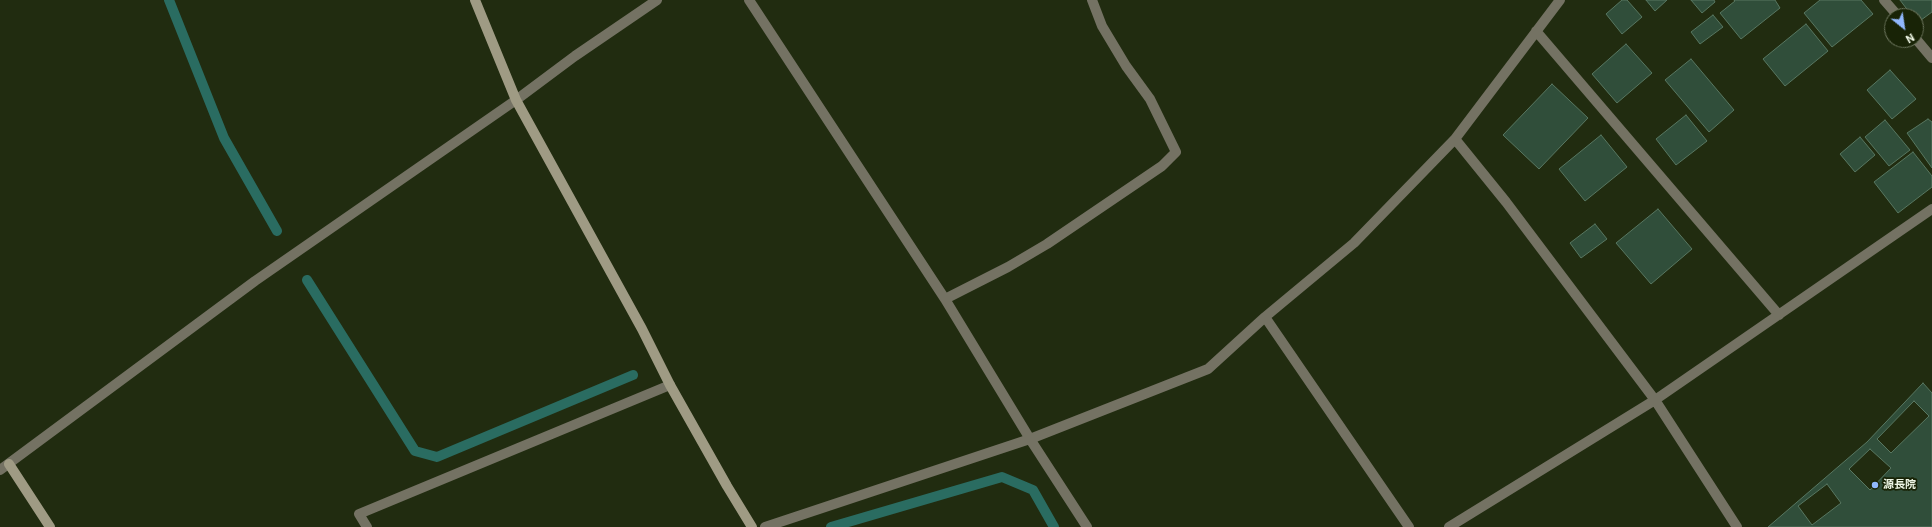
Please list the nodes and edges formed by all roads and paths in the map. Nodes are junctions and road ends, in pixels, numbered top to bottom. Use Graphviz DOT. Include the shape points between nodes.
graph roads {
  1 [pos="475,0"];
  2 [pos="657,0"];
  3 [pos="749,0"];
  4 [pos="1092,0"];
  5 [pos="1560,0"];
  6 [pos="1884,0"];
  7 [pos="1891,8"];
  8 [pos="1536,31"];
  9 [pos="1924,48"];
  10 [pos="1932,58"];
  11 [pos="516,100"];
  12 [pos="1455,140"];
  13 [pos="1932,209"];
  14 [pos="945,299"];
  15 [pos="1779,315"];
  16 [pos="1265,317"];
  17 [pos="670,385"];
  18 [pos="1655,400"];
  19 [pos="1030,439"];
  20 [pos="4,467"];
  21 [pos="50,527"];
  22 [pos="367,527"];
  23 [pos="752,527"];
  24 [pos="765,527"];
  25 [pos="1087,527"];
  26 [pos="1409,527"];
  27 [pos="1449,527"];
  28 [pos="1737,527"];
  1 -- 11 [label="street"];
  2 -- 11 [label="street"];
  3 -- 14 [label="street"];
  4 -- 14 [label="street" via="1102,26 1150,99 1176,152 1162,166 1047,244"];
  5 -- 8 [label="street"];
  6 -- 7 [label="street"];
  8 -- 12 [label="street"];
  8 -- 15 [label="street"];
  9 -- 10 [label="street"];
  11 -- 17 [label="street"];
  11 -- 20 [label="street" via="256,281"];
  12 -- 16 [label="street" via="1354,243"];
  12 -- 18 [label="street" via="1506,202"];
  13 -- 15 [label="street"];
  14 -- 19 [label="street"];
  15 -- 18 [label="street"];
  16 -- 19 [label="street" via="1208,369"];
  16 -- 26 [label="street"];
  17 -- 22 [label="street" via="359,514"];
  17 -- 23 [label="street"];
  18 -- 27 [label="street"];
  18 -- 28 [label="street"];
  19 -- 24 [label="street"];
  19 -- 25 [label="street"];
  20 -- 21 [label="street"];
}
